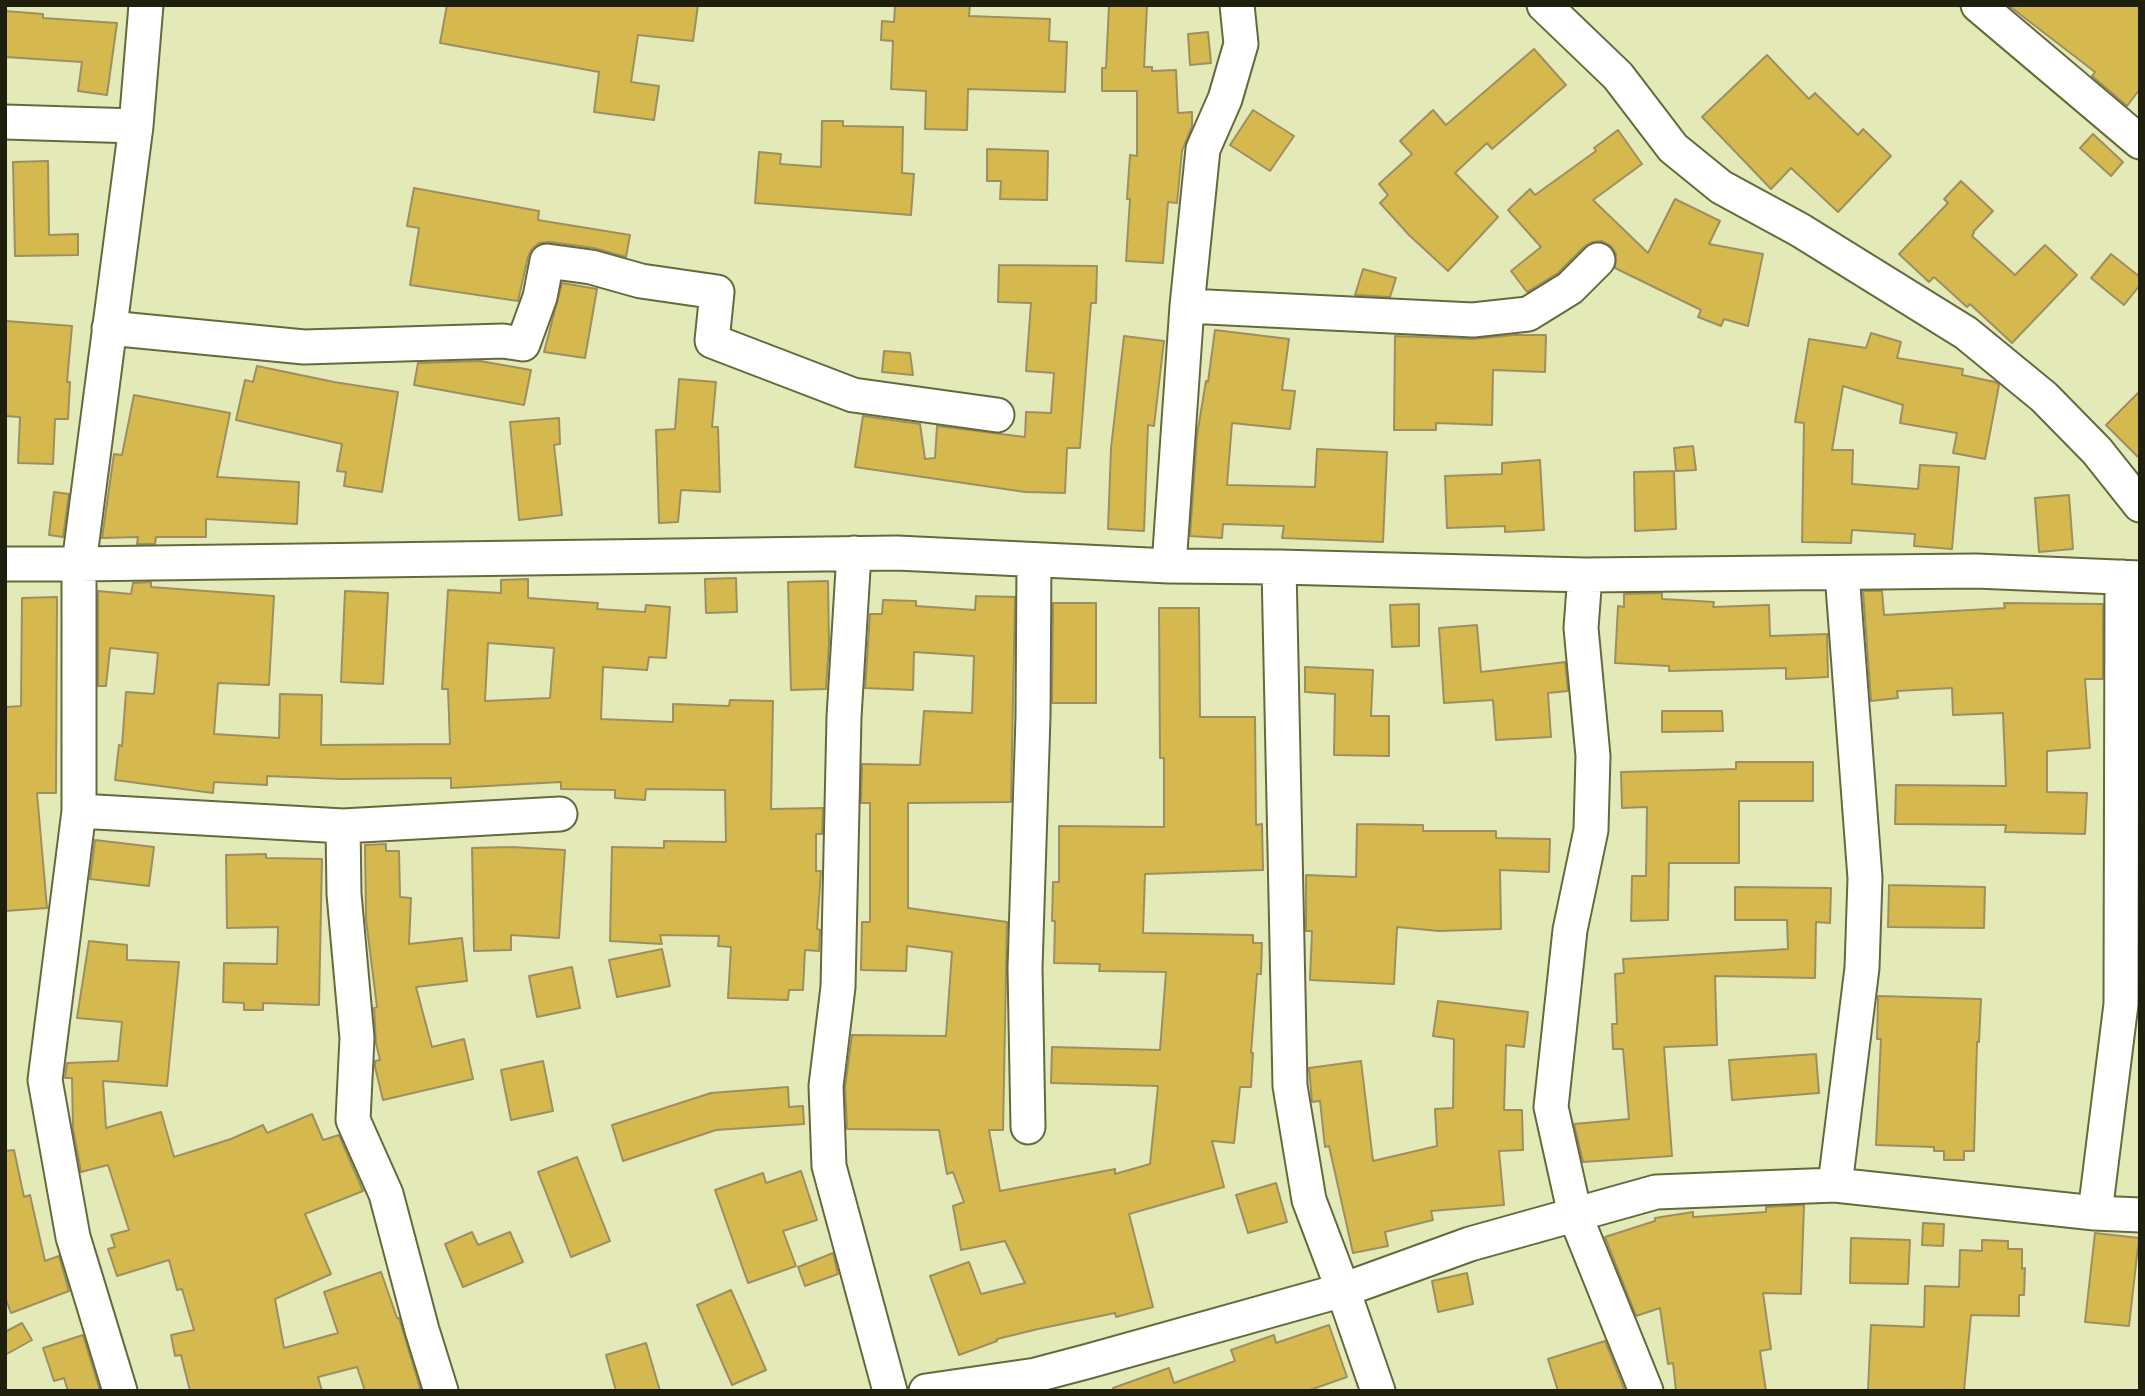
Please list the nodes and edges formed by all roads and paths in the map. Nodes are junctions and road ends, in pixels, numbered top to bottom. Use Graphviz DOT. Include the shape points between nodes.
graph roads {
  1 [pos="146,5"];
  2 [pos="1237,5"];
  3 [pos="1544,5"];
  4 [pos="1978,5"];
  5 [pos="5,122"];
  6 [pos="136,126"];
  7 [pos="2140,142"];
  8 [pos="1598,260"];
  9 [pos="1187,306"];
  10 [pos="109,328"];
  11 [pos="997,415"];
  12 [pos="2140,505"];
  13 [pos="854,553"];
  14 [pos="1034,560"];
  15 [pos="5,564"];
  16 [pos="79,564"];
  17 [pos="1169,566"];
  18 [pos="1279,567"];
  19 [pos="1842,573"];
  20 [pos="1585,575"];
  21 [pos="2131,577"];
  22 [pos="79,811"];
  23 [pos="561,814"];
  24 [pos="342,826"];
  25 [pos="1028,1127"];
  26 [pos="1835,1185"];
  27 [pos="2095,1213"];
  28 [pos="1575,1215"];
  29 [pos="2140,1215"];
  30 [pos="1343,1290"];
  31 [pos="120,1391"];
  32 [pos="441,1391"];
  33 [pos="890,1391"];
  34 [pos="926,1391"];
  35 [pos="1378,1391"];
  36 [pos="1646,1391"];
  1 -- 6 [label="street"];
  2 -- 9 [label="street" via="1241,44 1225,99 1203,149"];
  3 -- 12 [label="street" via="1618,76 1672,148 1721,187 1800,230 1966,333 2044,397 2097,451"];
  4 -- 7 [label="street"];
  5 -- 6 [label="street"];
  6 -- 10 [label="street"];
  8 -- 9 [label="street" via="1570,288 1528,314 1473,320"];
  9 -- 17 [label="street"];
  10 -- 11 [label="street" via="304,346 523,344 547,261 717,292 712,341 853,395"];
  10 -- 16 [label="street"];
  13 -- 14 [label="street"];
  13 -- 16 [label="street"];
  13 -- 33 [label="street" via="838,987 826,1086 829,1166"];
  14 -- 17 [label="street"];
  14 -- 25 [label="street" via="1025,968"];
  15 -- 16 [label="street"];
  16 -- 22 [label="street"];
  17 -- 18 [label="street"];
  18 -- 20 [label="street"];
  18 -- 30 [label="street" via="1290,1086 1309,1200"];
  19 -- 20 [label="street"];
  19 -- 21 [label="street" via="1976,571"];
  19 -- 26 [label="street" via="1865,878 1862,968"];
  20 -- 28 [label="street" via="1581,628 1593,756 1591,830 1570,930 1551,1107"];
  21 -- 27 [label="street" via="2121,1004"];
  22 -- 24 [label="street"];
  22 -- 31 [label="street" via="45,1080 74,1237"];
  23 -- 24 [label="street"];
  24 -- 32 [label="street" via="358,1038 354,1119 386,1194"];
  26 -- 27 [label="street"];
  26 -- 28 [label="street" via="1656,1192"];
  27 -- 29 [label="street"];
  28 -- 30 [label="street" via="1470,1244"];
  28 -- 36 [label="street"];
  30 -- 34 [label="street" via="1036,1375"];
  30 -- 35 [label="street"];
}
